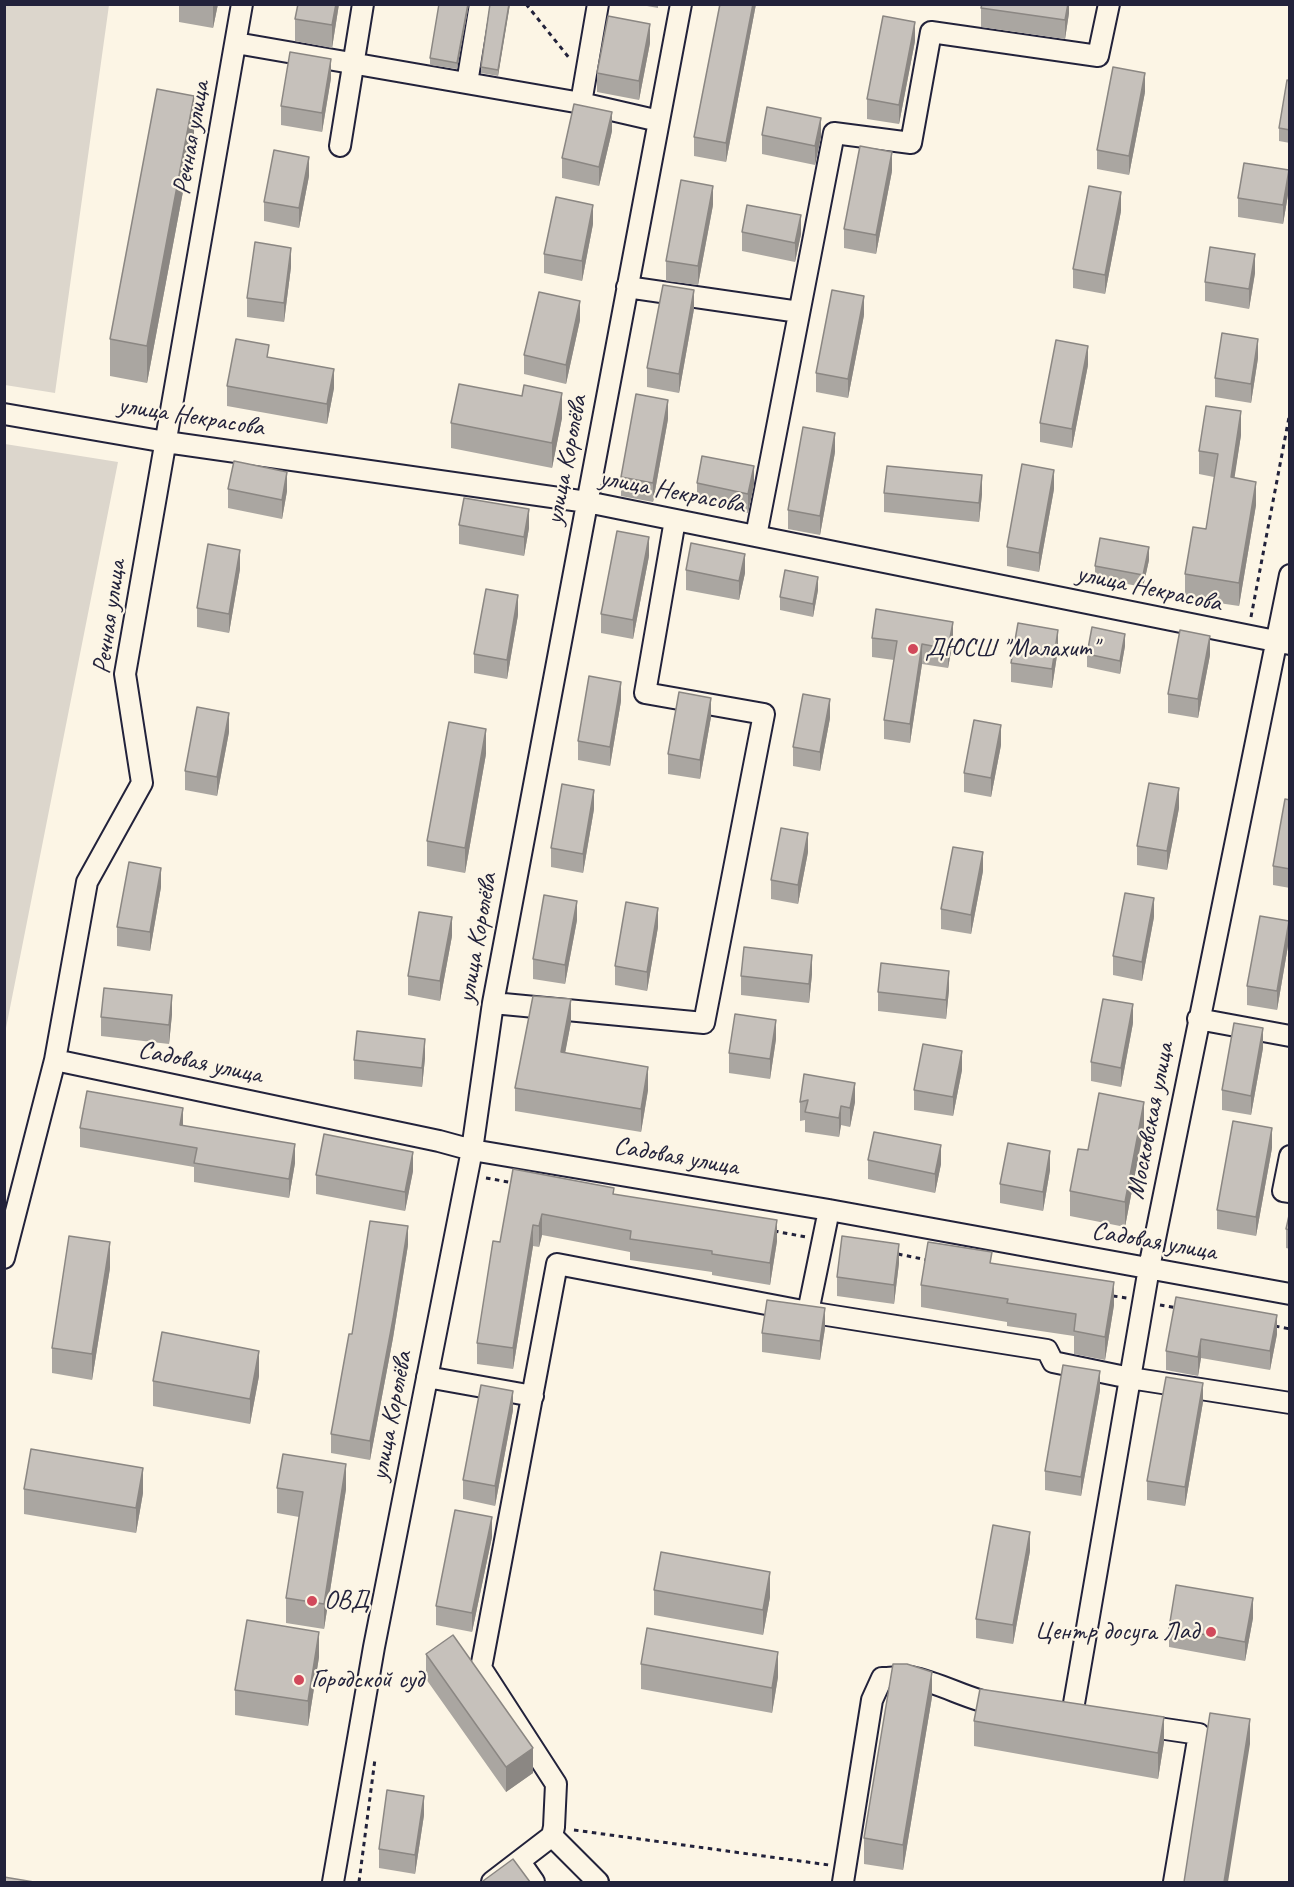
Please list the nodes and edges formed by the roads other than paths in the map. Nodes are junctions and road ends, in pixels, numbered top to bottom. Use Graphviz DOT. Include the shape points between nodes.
graph roads {
  1 [pos="242,4"];
  2 [pos="363,4"];
  3 [pos="480,4"];
  4 [pos="598,4"];
  5 [pos="681,4"];
  6 [pos="1109,4"];
  7 [pos="236,43"];
  8 [pos="354,63"];
  9 [pos="467,83"];
  10 [pos="581,103"];
  11 [pos="659,121"];
  12 [pos="340,146"];
  13 [pos="627,287"];
  14 [pos="799,312"];
  15 [pos="4,414"];
  16 [pos="166,442"];
  17 [pos="587,502"];
  18 [pos="675,520"];
  19 [pos="756,536"];
  20 [pos="1290,575"];
  21 [pos="1282,643"];
  22 [pos="493,1003"];
  23 [pos="1198,1019"];
  24 [pos="1290,1036"];
  25 [pos="56,1060"];
  26 [pos="472,1150"];
  27 [pos="1290,1156"];
  28 [pos="1290,1192"];
  29 [pos="829,1210"];
  30 [pos="4,1258"];
  31 [pos="1149,1268"];
  32 [pos="1290,1294"];
  33 [pos="808,1312"];
  34 [pos="427,1377"];
  35 [pos="1130,1378"];
  36 [pos="533,1396"];
  37 [pos="1290,1403"];
  38 [pos="1017,1708"];
  39 [pos="1050,1712"];
  40 [pos="1072,1715"];
  41 [pos="1095,1719"];
  42 [pos="1118,1722"];
  43 [pos="553,1832"];
  44 [pos="520,1862"];
  45 [pos="844,1875"];
  46 [pos="333,1882"];
  47 [pos="492,1882"];
  48 [pos="534,1882"];
  49 [pos="598,1882"];
  50 [pos="1174,1882"];
  1 -- 7 [label="street, Речная улица"];
  2 -- 8 [label="street"];
  3 -- 9 [label="street"];
  4 -- 10 [label="street"];
  5 -- 11 [label="street, улица Королёва"];
  6 -- 14 [label="street" via="1098,57 931,32 911,143 834,133"];
  7 -- 8 [label="street"];
  7 -- 16 [label="street, Речная улица"];
  8 -- 9 [label="street"];
  8 -- 12 [label="street"];
  9 -- 10 [label="street"];
  10 -- 11 [label="street"];
  11 -- 13 [label="street, улица Королёва"];
  13 -- 14 [label="street"];
  13 -- 17 [label="street, улица Королёва"];
  14 -- 19 [label="street"];
  15 -- 16 [label="street, улица Некрасова"];
  16 -- 17 [label="street, улица Некрасова"];
  16 -- 25 [label="street, Речная улица" via="125,674 142,783 87,882"];
  17 -- 18 [label="street, улица Некрасова"];
  17 -- 22 [label="street, улица Королёва"];
  18 -- 19 [label="street, улица Некрасова"];
  18 -- 22 [label="street" via="645,693 764,714 704,1023"];
  19 -- 21 [label="street, улица Некрасова"];
  20 -- 21 [label="street, Московская улица"];
  21 -- 23 [label="street, Московская улица"];
  22 -- 26 [label="street, улица Королёва"];
  23 -- 24 [label="street"];
  23 -- 31 [label="street, Московская улица"];
  25 -- 26 [label="street, Садовая улица"];
  25 -- 30 [label="street, Речная улица"];
  26 -- 29 [label="street, Садовая улица"];
  26 -- 34 [label="street, улица Королёва"];
  27 -- 28 [label="street" via="1283,1191"];
  29 -- 31 [label="street, Садовая улица"];
  29 -- 33 [label="street"];
  31 -- 32 [label="street, Садовая улица"];
  31 -- 35 [label="street, Московская улица"];
  33 -- 35 [label="street" via="1047,1350 1053,1362"];
  33 -- 36 [label="street" via="557,1264"];
  34 -- 36 [label="street"];
  34 -- 46 [label="street, улица Королёва"];
  35 -- 37 [label="street"];
  35 -- 40 [label="street, Московская улица"];
  36 -- 43 [label="street" via="481,1668 556,1784"];
  38 -- 45 [label="street" via="984,1703 909,1677 882,1678 872,1700"];
  39 -- 40 [label="street"];
  40 -- 41 [label="street"];
  42 -- 50 [label="street" via="1199,1734"];
  43 -- 44 [label="street"];
  43 -- 49 [label="street"];
  44 -- 47 [label="street"];
  44 -- 48 [label="street"];
}
